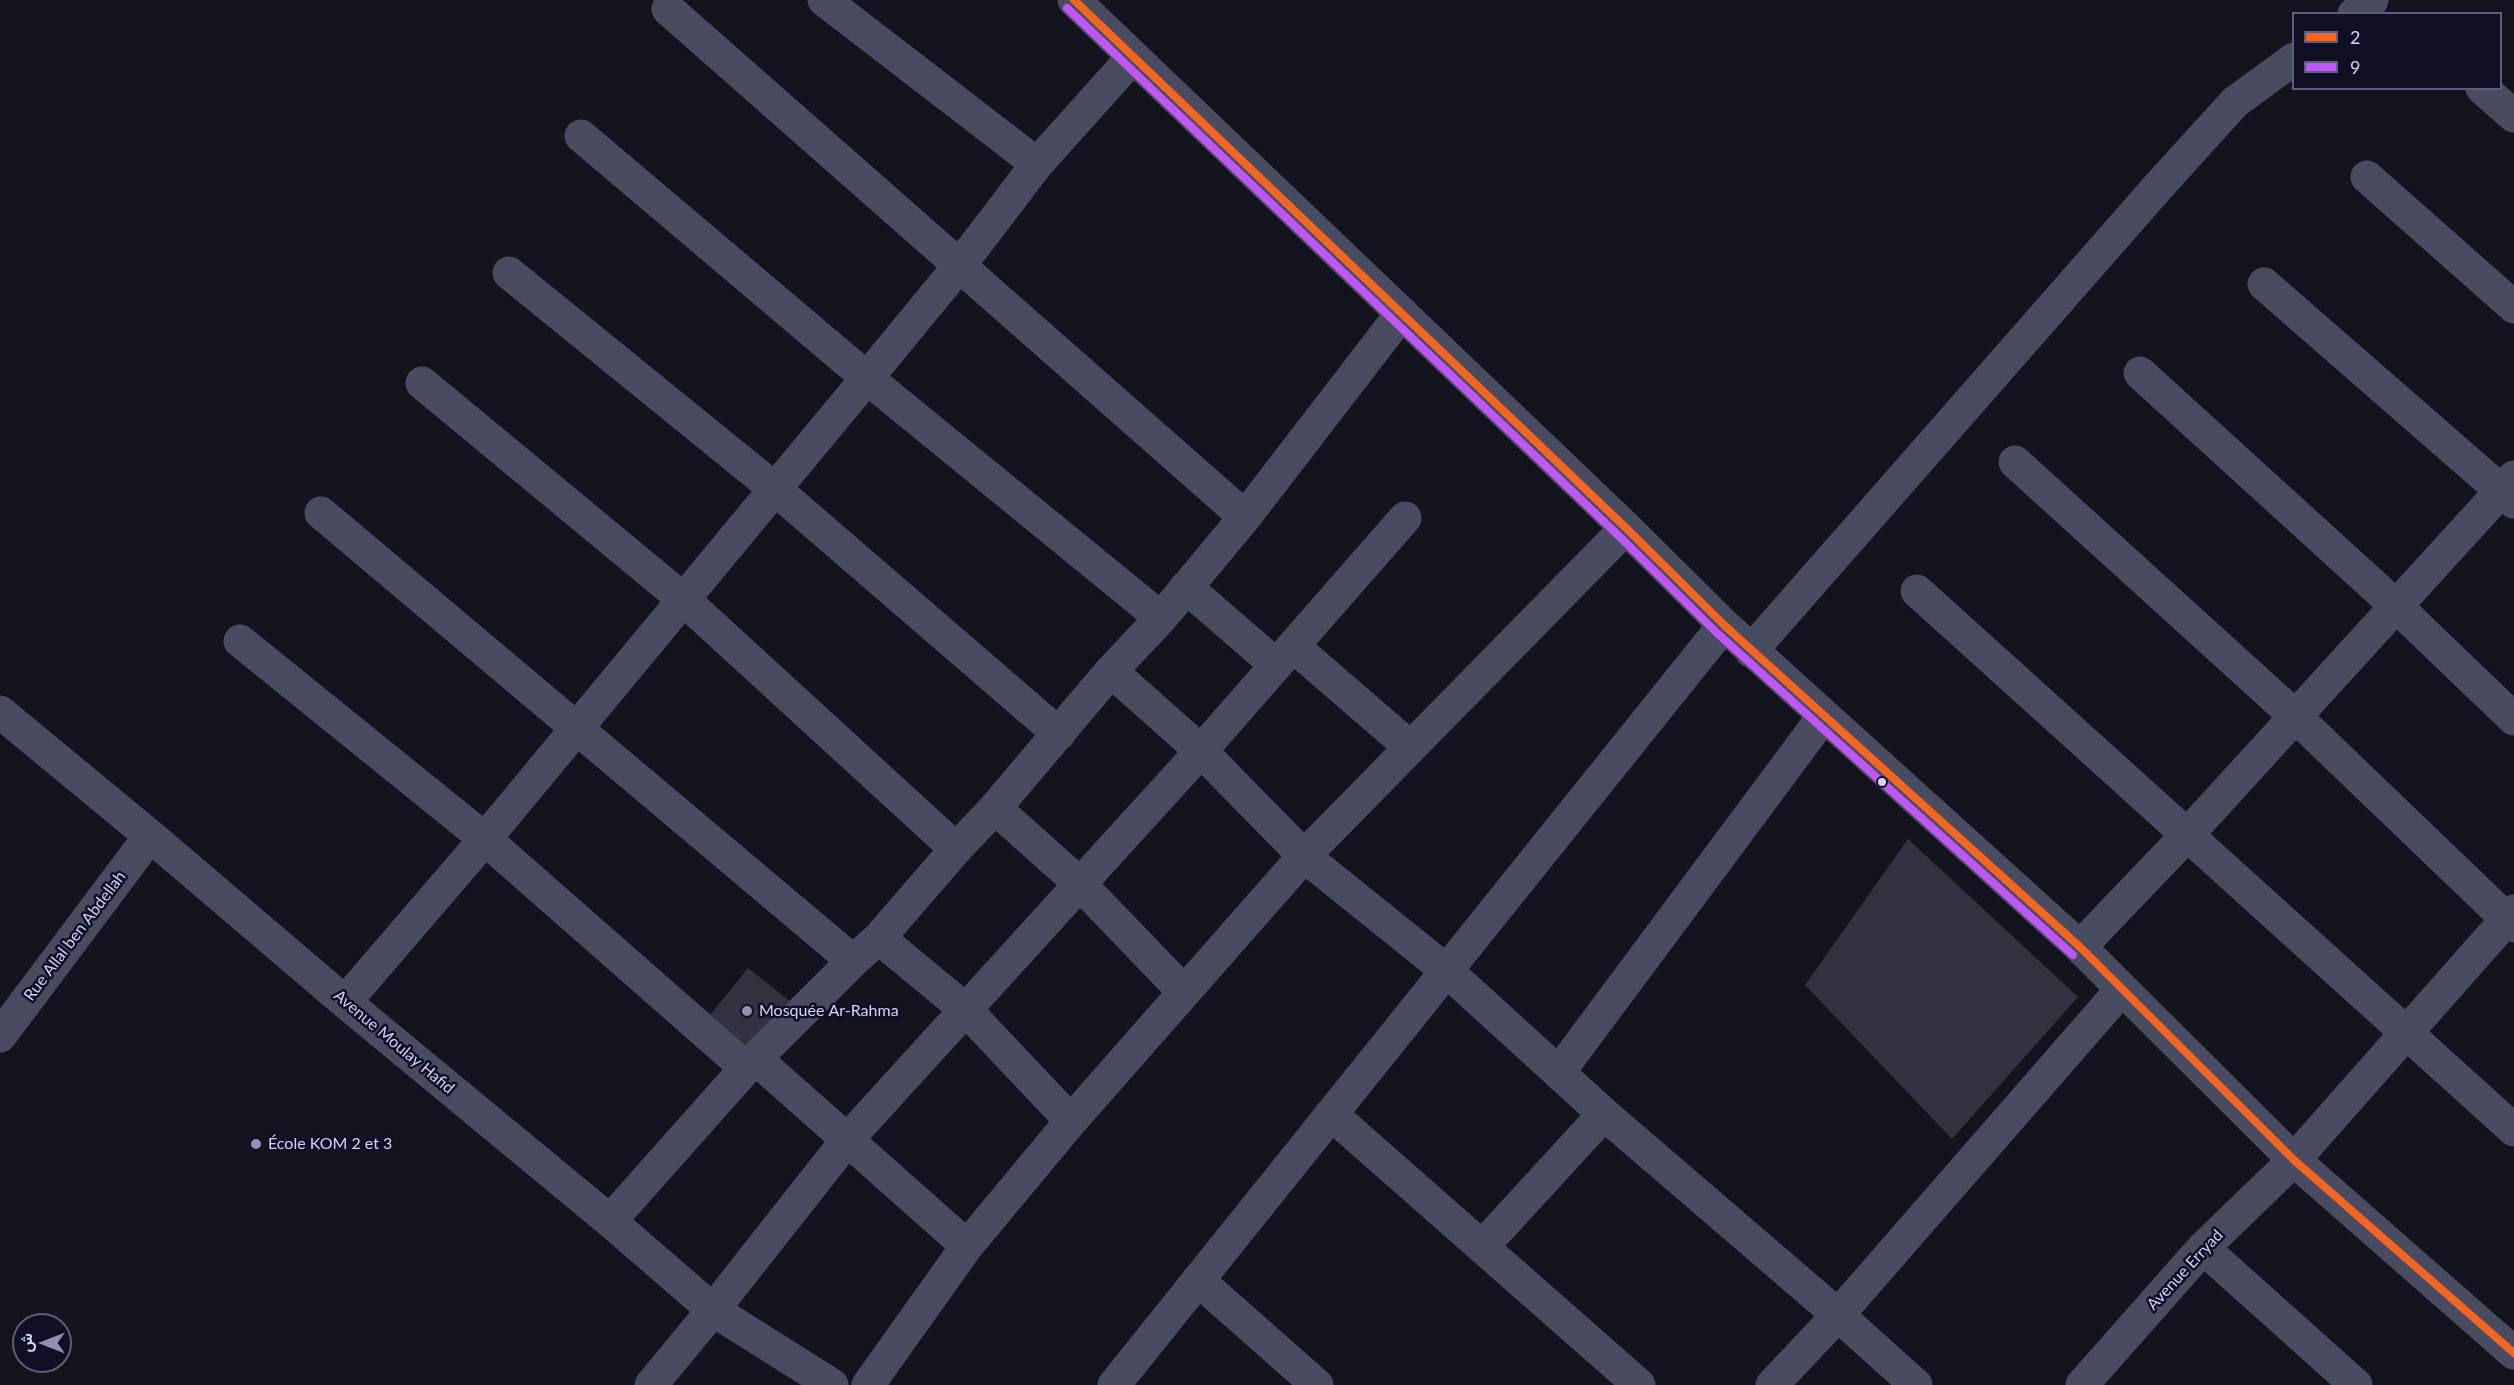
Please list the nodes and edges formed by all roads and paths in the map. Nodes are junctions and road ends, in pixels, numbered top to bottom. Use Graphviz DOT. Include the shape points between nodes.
graph roads {
  1 [pos="825,0"];
  2 [pos="1074,0"];
  3 [pos="2372,0"];
  4 [pos="668,9"];
  5 [pos="2357,12"];
  6 [pos="1133,57"];
  7 [pos="2292,60"];
  8 [pos="2484,90"];
  9 [pos="2514,117"];
  10 [pos="580,136"];
  11 [pos="1037,164"];
  12 [pos="2367,177"];
  13 [pos="960,265"];
  14 [pos="509,273"];
  15 [pos="2264,284"];
  16 [pos="2514,307"];
  17 [pos="1402,313"];
  18 [pos="2140,373"];
  19 [pos="867,378"];
  20 [pos="422,383"];
  21 [pos="2015,462"];
  22 [pos="775,489"];
  23 [pos="2510,490"];
  24 [pos="321,513"];
  25 [pos="1245,517"];
  26 [pos="1405,518"];
  27 [pos="1626,528"];
  28 [pos="1186,587"];
  29 [pos="1917,591"];
  30 [pos="683,599"];
  31 [pos="2395,605"];
  32 [pos="1161,618"];
  33 [pos="1724,626"];
  34 [pos="240,641"];
  35 [pos="1751,651"];
  36 [pos="1284,656"];
  37 [pos="1112,671"];
  38 [pos="0,712"];
  39 [pos="1823,717"];
  40 [pos="2296,717"];
  41 [pos="2514,718"];
  42 [pos="577,727"];
  43 [pos="1059,734"];
  44 [pos="1410,747"];
  45 [pos="1201,751"];
  46 [pos="995,808"];
  47 [pos="2188,834"];
  48 [pos="150,836"];
  49 [pos="485,839"];
  50 [pos="956,849"];
  51 [pos="1304,856"];
  52 [pos="1080,884"];
  53 [pos="2512,919"];
  54 [pos="879,938"];
  55 [pos="2080,947"];
  56 [pos="853,961"];
  57 [pos="1447,971"];
  58 [pos="2122,989"];
  59 [pos="1184,992"];
  60 [pos="345,1002"];
  61 [pos="966,1010"];
  62 [pos="2406,1032"];
  63 [pos="0,1036"];
  64 [pos="751,1063"];
  65 [pos="1559,1072"];
  66 [pos="1331,1114"];
  67 [pos="1604,1114"];
  68 [pos="1071,1121"];
  69 [pos="2514,1130"];
  70 [pos="847,1140"];
  71 [pos="2294,1160"];
  72 [pos="610,1221"];
  73 [pos="967,1246"];
  74 [pos="1482,1247"];
  75 [pos="2203,1248"];
  76 [pos="1198,1280"];
  77 [pos="713,1310"];
  78 [pos="1838,1315"];
  79 [pos="2514,1353"];
  80 [pos="651,1385"];
  81 [pos="832,1385"];
  82 [pos="868,1385"];
  83 [pos="1114,1385"];
  84 [pos="1317,1385"];
  85 [pos="1639,1385"];
  86 [pos="1772,1385"];
  87 [pos="1916,1385"];
  88 [pos="2082,1385"];
  89 [pos="2356,1385"];
  1 -- 11 [label="street"];
  2 -- 6 [label="street"];
  3 -- 5 [label="street"];
  4 -- 13 [label="street"];
  6 -- 11 [label="street"];
  6 -- 17 [label="street"];
  7 -- 35 [label="street" via="2235,102"];
  8 -- 9 [label="street"];
  10 -- 19 [label="street"];
  11 -- 13 [label="street"];
  12 -- 16 [label="street"];
  13 -- 19 [label="street"];
  13 -- 25 [label="street"];
  14 -- 22 [label="street"];
  15 -- 23 [label="street"];
  17 -- 25 [label="street"];
  17 -- 27 [label="street"];
  18 -- 31 [label="street"];
  19 -- 22 [label="street"];
  19 -- 32 [label="street"];
  20 -- 30 [label="street"];
  21 -- 40 [label="street"];
  22 -- 30 [label="street"];
  22 -- 43 [label="street"];
  23 -- 31 [label="street"];
  24 -- 42 [label="street"];
  25 -- 28 [label="street"];
  26 -- 36 [label="street"];
  27 -- 33 [label="street"];
  27 -- 44 [label="street"];
  28 -- 32 [label="street"];
  28 -- 36 [label="street"];
  29 -- 47 [label="street"];
  30 -- 42 [label="street"];
  30 -- 50 [label="street"];
  31 -- 40 [label="street"];
  31 -- 41 [label="street"];
  32 -- 37 [label="street"];
  33 -- 35 [label="street"];
  33 -- 57 [label="street"];
  34 -- 49 [label="street"];
  35 -- 39 [label="street"];
  36 -- 44 [label="street"];
  36 -- 45 [label="street"];
  37 -- 43 [label="street"];
  37 -- 45 [label="street"];
  38 -- 48 [label="street, Avenue Moulay Hafid"];
  39 -- 55 [label="street"];
  39 -- 65 [label="street"];
  40 -- 47 [label="street"];
  40 -- 53 [label="street"];
  42 -- 49 [label="street"];
  42 -- 56 [label="street"];
  43 -- 46 [label="street"];
  44 -- 51 [label="street"];
  45 -- 51 [label="street"];
  45 -- 52 [label="street"];
  46 -- 50 [label="street"];
  46 -- 52 [label="street"];
  47 -- 55 [label="street"];
  47 -- 62 [label="street"];
  48 -- 60 [label="street, Avenue Moulay Hafid"];
  48 -- 63 [label="street, Rue Allal ben Abdellah"];
  49 -- 60 [label="street"];
  49 -- 64 [label="street"];
  50 -- 54 [label="street"];
  51 -- 57 [label="street"];
  51 -- 59 [label="street"];
  52 -- 59 [label="street"];
  52 -- 61 [label="street"];
  53 -- 62 [label="street, Avenue Erryad"];
  54 -- 56 [label="street"];
  54 -- 61 [label="street"];
  55 -- 58 [label="street"];
  56 -- 64 [label="street"];
  57 -- 65 [label="street"];
  57 -- 66 [label="street"];
  58 -- 71 [label="street"];
  58 -- 78 [label="street"];
  59 -- 68 [label="street"];
  60 -- 72 [label="street, Avenue Moulay Hafid"];
  61 -- 68 [label="street"];
  61 -- 70 [label="street"];
  62 -- 69 [label="street"];
  62 -- 71 [label="street, Avenue Erryad"];
  64 -- 70 [label="street"];
  64 -- 72 [label="street"];
  65 -- 67 [label="street"];
  66 -- 74 [label="street"];
  66 -- 76 [label="street"];
  67 -- 74 [label="street"];
  67 -- 78 [label="street"];
  68 -- 73 [label="street"];
  70 -- 73 [label="street"];
  70 -- 77 [label="street"];
  71 -- 75 [label="street, Avenue Erryad"];
  71 -- 79 [label="street"];
  72 -- 77 [label="street, Avenue Moulay Hafid"];
  73 -- 82 [label="street"];
  74 -- 85 [label="street"];
  75 -- 88 [label="street, Avenue Erryad"];
  75 -- 89 [label="street"];
  76 -- 83 [label="street"];
  76 -- 84 [label="street"];
  77 -- 80 [label="street"];
  77 -- 81 [label="street, Avenue Moulay Hafid"];
  78 -- 86 [label="street"];
  78 -- 87 [label="street"];
}
